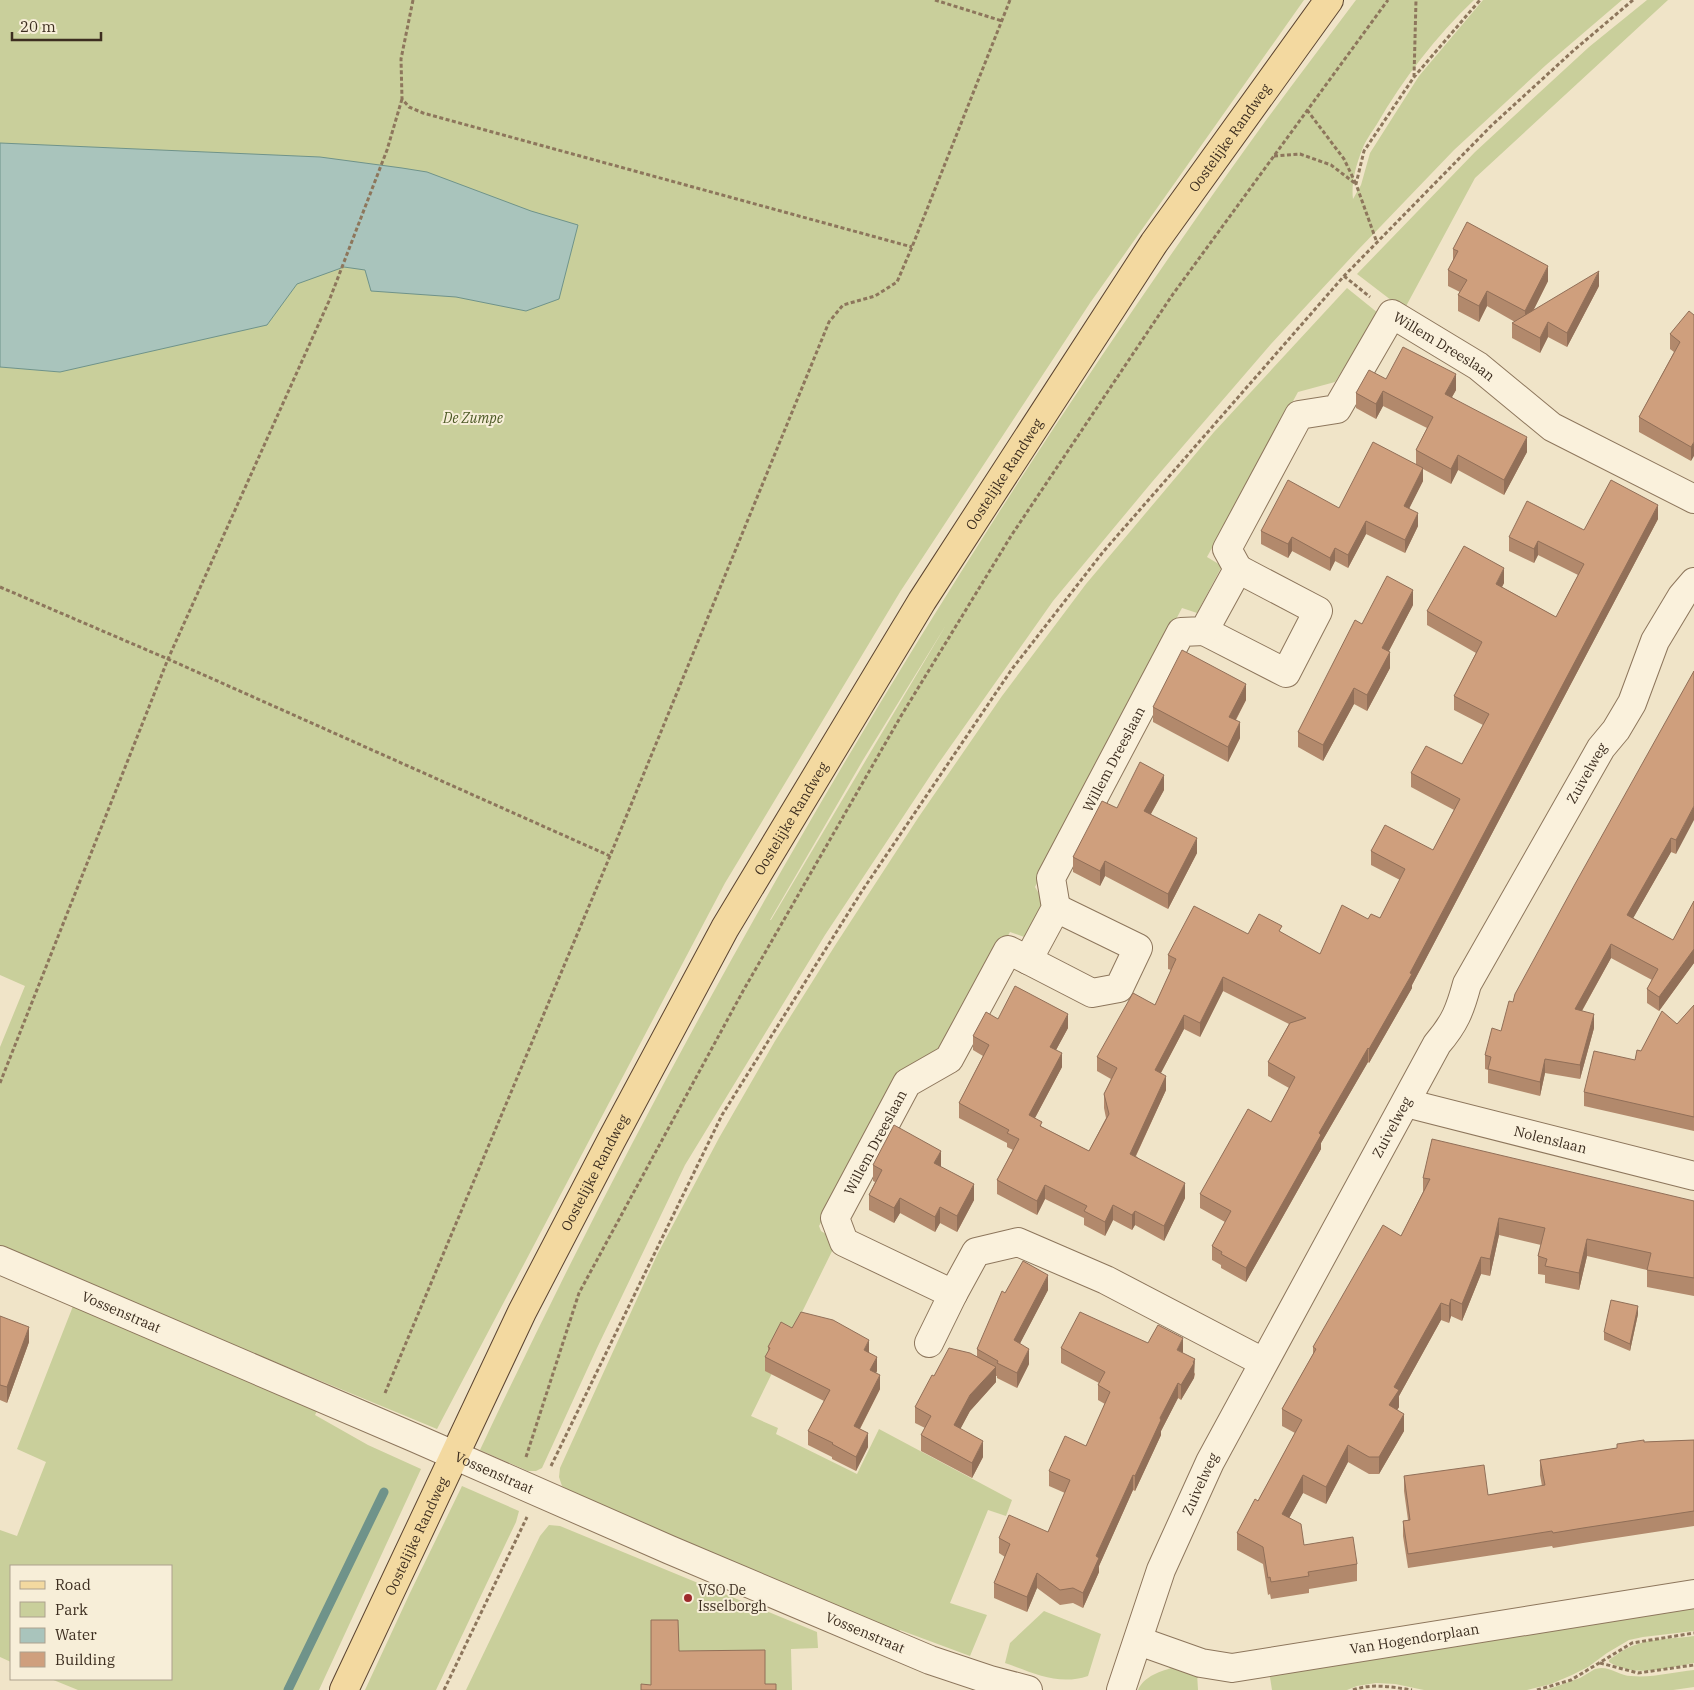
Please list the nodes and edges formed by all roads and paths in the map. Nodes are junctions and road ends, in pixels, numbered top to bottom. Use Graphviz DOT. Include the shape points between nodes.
graph roads {
  1 [pos="413,0"];
  2 [pos="935,0"];
  3 [pos="1010,0"];
  4 [pos="1329,0"];
  5 [pos="1388,0"];
  6 [pos="1416,0"];
  7 [pos="1480,0"];
  8 [pos="1633,0"];
  9 [pos="1002,21"];
  10 [pos="1414,77"];
  11 [pos="402,99"];
  12 [pos="1307,110"];
  13 [pos="1274,156"];
  14 [pos="1356,184"];
  15 [pos="1376,241"];
  16 [pos="912,247"];
  17 [pos="1694,499"];
  18 [pos="1238,569"];
  19 [pos="1694,582"];
  20 [pos="0,587"];
  21 [pos="1204,631"];
  22 [pos="168,659"];
  23 [pos="610,856"];
  24 [pos="1056,908"];
  25 [pos="1028,960"];
  26 [pos="0,1083"];
  27 [pos="1406,1103"];
  28 [pos="1694,1176"];
  29 [pos="0,1260"];
  30 [pos="952,1294"];
  31 [pos="929,1343"];
  32 [pos="1264,1362"];
  33 [pos="348,1409"];
  34 [pos="455,1455"];
  35 [pos="528,1488"];
  36 [pos="1694,1594"];
  37 [pos="1694,1633"];
  38 [pos="1139,1641"];
  39 [pos="1599,1663"];
  40 [pos="1694,1666"];
  41 [pos="988,1685"];
  42 [pos="344,1690"];
  43 [pos="444,1690"];
  44 [pos="1028,1690"];
  45 [pos="1121,1690"];
  46 [pos="1353,1690"];
  47 [pos="1412,1690"];
  48 [pos="1537,1690"];
  1 -- 11 [label="path" via="401,59"];
  2 -- 9 [label="path"];
  3 -- 9 [label="path"];
  4 -- 34 [label="main road, Oostelijke Randweg" via="1154,242 922,601 730,920 522,1312"];
  5 -- 12 [label="path"];
  6 -- 10 [label="path"];
  7 -- 10 [label="path"];
  8 -- 15 [label="path" via="1489,127"];
  9 -- 16 [label="path"];
  10 -- 14 [label="path" via="1364,151"];
  11 -- 16 [label="path" via="409,107 423,113"];
  11 -- 22 [label="path" via="387,150 336,284"];
  12 -- 13 [label="path"];
  12 -- 14 [label="path" via="1344,159"];
  13 -- 14 [label="path" via="1300,154 1331,164"];
  13 -- 35 [label="path" via="1173,294 1011,536 901,716 748,982 579,1293"];
  14 -- 15 [label="path"];
  15 -- 35 [label="path" via="1103,552 1012,669 862,891 722,1115"];
  16 -- 23 [label="path" via="897,282 875,296 843,305 829,322"];
  17 -- 18 [label="street, Willem Dreeslaan" via="1552,427 1478,366 1392,314 1337,409 1299,415 1227,549"];
  18 -- 21 [label="street"];
  18 -- 21 [label="street" via="1318,611 1286,673"];
  19 -- 27 [label="street, Zuivelweg" via="1655,641 1632,703 1601,748 1467,984 1461,1008 1451,1028 1437,1044"];
  20 -- 22 [label="path"];
  21 -- 24 [label="street, Willem Dreeslaan" via="1181,632 1051,878"];
  22 -- 23 [label="path"];
  22 -- 26 [label="path"];
  23 -- 33 [label="path" via="380,1405"];
  24 -- 25 [label="street"];
  24 -- 25 [label="street, Willem Dreeslaan" via="1138,948 1119,988 1092,993"];
  25 -- 30 [label="street, Willem Dreeslaan" via="1008,950 950,1059 907,1083 835,1218 844,1242"];
  27 -- 28 [label="street, Nolenslaan"];
  27 -- 32 [label="street, Zuivelweg"];
  29 -- 33 [label="street, Vossenstraat"];
  30 -- 31 [label="street"];
  30 -- 32 [label="street" via="976,1252 1018,1242 1106,1280"];
  32 -- 38 [label="street, Zuivelweg" via="1210,1462 1161,1570"];
  33 -- 34 [label="street, Vossenstraat"];
  34 -- 35 [label="street, Vossenstraat"];
  34 -- 42 [label="main road, Oostelijke Randweg"];
  35 -- 41 [label="street, Vossenstraat"];
  35 -- 43 [label="path"];
  36 -- 38 [label="street, Van Hogendorplaan" via="1232,1668 1200,1663"];
  37 -- 39 [label="path" via="1632,1643"];
  38 -- 45 [label="street, Zuivelweg"];
  39 -- 40 [label="path" via="1638,1673"];
  39 -- 48 [label="path" via="1571,1680"];
  41 -- 44 [label="street, Vossenstraat"];
  46 -- 47 [label="path" via="1378,1686"];
}
